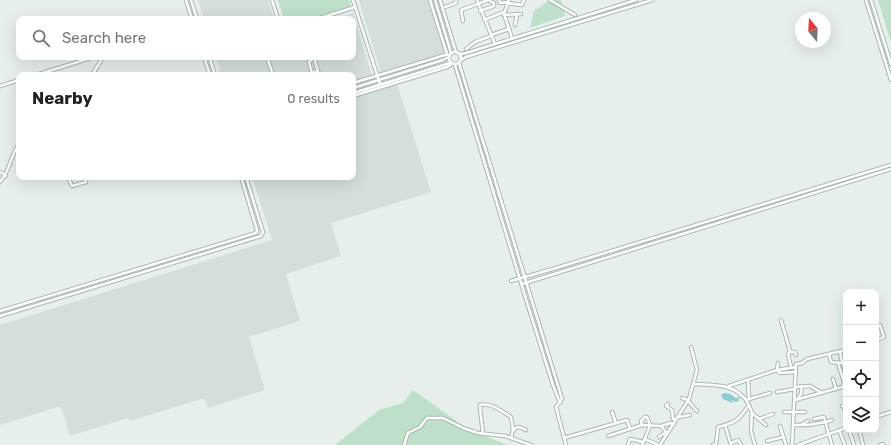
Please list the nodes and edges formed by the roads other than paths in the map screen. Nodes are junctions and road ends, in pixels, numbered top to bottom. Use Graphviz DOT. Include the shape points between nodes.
graph roads {
  1 [pos="186,0"];
  2 [pos="191,0"];
  3 [pos="272,0"];
  4 [pos="353,0"];
  5 [pos="430,0"];
  6 [pos="435,0"];
  7 [pos="440,0"];
  8 [pos="456,0"];
  9 [pos="477,0"];
  10 [pos="488,0"];
  11 [pos="499,0"];
  12 [pos="524,0"];
  13 [pos="550,0"];
  14 [pos="636,0"];
  15 [pos="652,0"];
  16 [pos="866,0"];
  17 [pos="871,0"];
  18 [pos="508,2"];
  19 [pos="478,4"];
  20 [pos="355,7"];
  21 [pos="445,7"];
  22 [pos="480,11"];
  23 [pos="504,14"];
  24 [pos="517,14"];
  25 [pos="521,14"];
  26 [pos="575,14"];
  27 [pos="191,16"];
  28 [pos="196,16"];
  29 [pos="277,16"];
  30 [pos="326,16"];
  31 [pos="484,20"];
  32 [pos="463,21"];
  33 [pos="515,25"];
  34 [pos="509,29"];
  35 [pos="523,35"];
  36 [pos="491,36"];
  37 [pos="512,38"];
  38 [pos="524,39"];
  39 [pos="495,44"];
  40 [pos="466,49"];
  41 [pos="456,52"];
  42 [pos="460,54"];
  43 [pos="449,55"];
  44 [pos="84,60"];
  45 [pos="102,60"];
  46 [pos="205,60"];
  47 [pos="210,60"];
  48 [pos="268,60"];
  49 [pos="312,60"];
  50 [pos="315,60"];
  51 [pos="461,60"];
  52 [pos="459,63"];
  53 [pos="452,64"];
  54 [pos="891,64"];
  55 [pos="49,71"];
  56 [pos="318,71"];
  57 [pos="46,72"];
  58 [pos="94,72"];
  59 [pos="209,72"];
  60 [pos="214,72"];
  61 [pos="272,72"];
  62 [pos="312,72"];
  63 [pos="315,72"];
  64 [pos="377,76"];
  65 [pos="378,80"];
  66 [pos="891,80"];
  67 [pos="16,81"];
  68 [pos="356,82"];
  69 [pos="380,84"];
  70 [pos="0,86"];
  71 [pos="356,87"];
  72 [pos="356,92"];
  73 [pos="356,95"];
  74 [pos="16,150"];
  75 [pos="891,164"];
  76 [pos="891,169"];
  77 [pos="0,172"];
  78 [pos="860,174"];
  79 [pos="6,176"];
  80 [pos="862,178"];
  81 [pos="69,180"];
  82 [pos="86,180"];
  83 [pos="242,180"];
  84 [pos="247,180"];
  85 [pos="0,182"];
  86 [pos="257,232"];
  87 [pos="261,236"];
  88 [pos="556,268"];
  89 [pos="557,272"];
  90 [pos="525,277"];
  91 [pos="520,278"];
  92 [pos="511,281"];
  93 [pos="527,282"];
  94 [pos="522,284"];
  95 [pos="0,312"];
  96 [pos="0,316"];
  97 [pos="781,320"];
  98 [pos="880,325"];
  99 [pos="879,339"];
  100 [pos="691,347"];
  101 [pos="843,350"];
  102 [pos="840,351"];
  103 [pos="790,352"];
  104 [pos="829,354"];
  105 [pos="796,355"];
  106 [pos="778,363"];
  107 [pos="842,363"];
  108 [pos="838,364"];
  109 [pos="796,366"];
  110 [pos="791,367"];
  111 [pos="778,370"];
  112 [pos="795,372"];
  113 [pos="833,379"];
  114 [pos="843,379"];
  115 [pos="748,380"];
  116 [pos="693,384"];
  117 [pos="802,386"];
  118 [pos="729,387"];
  119 [pos="843,387"];
  120 [pos="795,388"];
  121 [pos="836,389"];
  122 [pos="777,392"];
  123 [pos="770,393"];
  124 [pos="822,393"];
  125 [pos="682,398"];
  126 [pos="747,399"];
  127 [pos="796,400"];
  128 [pos="688,401"];
  129 [pos="560,403"];
  130 [pos="668,404"];
  131 [pos="749,405"];
  132 [pos="697,411"];
  133 [pos="612,412"];
  134 [pos="784,412"];
  135 [pos="794,412"];
  136 [pos="805,412"];
  137 [pos="891,412"];
  138 [pos="752,413"];
  139 [pos="773,414"];
  140 [pos="690,415"];
  141 [pos="879,416"];
  142 [pos="678,418"];
  143 [pos="759,419"];
  144 [pos="814,419"];
  145 [pos="832,420"];
  146 [pos="808,421"];
  147 [pos="826,422"];
  148 [pos="616,423"];
  149 [pos="674,424"];
  150 [pos="642,425"];
  151 [pos="725,425"];
  152 [pos="766,425"];
  153 [pos="794,425"];
  154 [pos="650,426"];
  155 [pos="661,426"];
  156 [pos="780,426"];
  157 [pos="801,426"];
  158 [pos="630,429"];
  159 [pos="843,429"];
  160 [pos="526,430"];
  161 [pos="839,430"];
  162 [pos="512,433"];
  163 [pos="666,433"];
  164 [pos="850,433"];
  165 [pos="859,433"];
  166 [pos="483,434"];
  167 [pos="829,434"];
  168 [pos="608,436"];
  169 [pos="659,437"];
  170 [pos="784,437"];
  171 [pos="511,438"];
  172 [pos="564,438"];
  173 [pos="645,439"];
  174 [pos="767,441"];
  175 [pos="643,444"];
  176 [pos="731,444"];
  177 [pos="404,445"];
  178 [pos="531,445"];
  179 [pos="566,445"];
  180 [pos="628,445"];
  181 [pos="659,445"];
  182 [pos="713,445"];
  183 [pos="740,445"];
  184 [pos="755,445"];
  185 [pos="786,445"];
  186 [pos="792,445"];
  187 [pos="798,445"];
  188 [pos="832,445"];
  189 [pos="845,445"];
  190 [pos="854,445"];
  191 [pos="863,445"];
  1 -- 27 [label="street"];
  2 -- 28 [label="street"];
  3 -- 29 [label="street"];
  4 -- 20 [label="street"];
  5 -- 43 [label="street"];
  6 -- 43 [label="street"];
  7 -- 41 [label="street"];
  8 -- 21 [label="street" via="455,4"];
  9 -- 19 [label="street"];
  10 -- 19 [label="street"];
  10 -- 22 [label="street" via="494,2 494,6"];
  11 -- 18 [label="street" via="500,3"];
  12 -- 18 [label="street" via="522,5"];
  13 -- 26 [label="street"];
  14 -- 35 [label="street"];
  15 -- 38 [label="street"];
  16 -- 66 [label="street"];
  17 -- 54 [label="street"];
  18 -- 23 [label="street"];
  19 -- 22 [label="street"];
  19 -- 32 [label="street" via="461,10"];
  20 -- 30 [label="street"];
  20 -- 64 [label="street"];
  22 -- 31 [label="street"];
  23 -- 24 [label="street"];
  23 -- 31 [label="street"];
  23 -- 34 [label="street"];
  24 -- 25 [label="street"];
  24 -- 33 [label="street"];
  31 -- 36 [label="street"];
  34 -- 36 [label="street"];
  34 -- 37 [label="street"];
  35 -- 37 [label="street"];
  35 -- 38 [label="street"];
  36 -- 39 [label="street"];
  36 -- 40 [label="street" via="474,42"];
  37 -- 39 [label="street"];
  38 -- 51 [label="street"];
  39 -- 42 [label="street"];
  41 -- 42 [label="street"];
  41 -- 43 [label="street"];
  42 -- 51 [label="street"];
  43 -- 53 [label="street"];
  43 -- 64 [label="street"];
  43 -- 65 [label="street" via="443,60"];
  44 -- 55 [label="street"];
  45 -- 58 [label="street"];
  46 -- 59 [label="street"];
  47 -- 60 [label="street"];
  48 -- 61 [label="street"];
  49 -- 62 [label="street"];
  50 -- 56 [label="street"];
  51 -- 52 [label="street"];
  52 -- 53 [label="street"];
  52 -- 90 [label="street"];
  53 -- 69 [label="street"];
  53 -- 73 [label="street" via="440,70"];
  53 -- 91 [label="street"];
  55 -- 57 [label="street"];
  56 -- 63 [label="street"];
  64 -- 65 [label="street"];
  64 -- 68 [label="street"];
  65 -- 69 [label="street"];
  65 -- 71 [label="street"];
  67 -- 70 [label="street"];
  69 -- 72 [label="street"];
  74 -- 79 [label="street"];
  75 -- 78 [label="street"];
  76 -- 80 [label="street"];
  77 -- 79 [label="street"];
  78 -- 80 [label="street"];
  78 -- 88 [label="street"];
  79 -- 85 [label="street"];
  80 -- 89 [label="street"];
  81 -- 82 [label="street" via="72,186"];
  83 -- 86 [label="street"];
  84 -- 87 [label="street" via="263,232"];
  86 -- 87 [label="street"];
  86 -- 95 [label="street"];
  87 -- 96 [label="street"];
  88 -- 89 [label="street"];
  88 -- 90 [label="street"];
  89 -- 93 [label="street"];
  90 -- 91 [label="street"];
  90 -- 93 [label="street"];
  91 -- 92 [label="street"];
  91 -- 94 [label="street"];
  93 -- 94 [label="street"];
  93 -- 129 [label="street" via="562,399"];
  94 -- 129 [label="street"];
  97 -- 103 [label="street"];
  98 -- 99 [label="street" via="884,337"];
  100 -- 116 [label="street" via="697,370"];
  101 -- 102 [label="street"];
  102 -- 104 [label="street"];
  102 -- 107 [label="street"];
  103 -- 105 [label="street" via="795,352"];
  103 -- 110 [label="street" via="788,354"];
  104 -- 108 [label="street" via="831,362"];
  104 -- 109 [label="street" via="807,359"];
  106 -- 111 [label="street"];
  107 -- 108 [label="street"];
  108 -- 114 [label="street"];
  109 -- 110 [label="street"];
  109 -- 112 [label="street"];
  110 -- 111 [label="street"];
  111 -- 112 [label="street" via="780,373"];
  111 -- 115 [label="street"];
  112 -- 120 [label="street"];
  113 -- 121 [label="street"];
  115 -- 118 [label="street"];
  115 -- 126 [label="street"];
  116 -- 118 [label="street"];
  116 -- 128 [label="street"];
  117 -- 120 [label="street"];
  117 -- 124 [label="street" via="810,386"];
  117 -- 127 [label="street" via="801,394"];
  118 -- 126 [label="street"];
  119 -- 121 [label="street"];
  120 -- 122 [label="street"];
  120 -- 127 [label="street"];
  121 -- 124 [label="street"];
  123 -- 126 [label="street"];
  124 -- 127 [label="street"];
  125 -- 128 [label="street"];
  126 -- 131 [label="street"];
  127 -- 135 [label="street"];
  128 -- 132 [label="street"];
  128 -- 142 [label="street"];
  129 -- 172 [label="street" via="556,407"];
  130 -- 142 [label="street" via="666,406 672,410 673,419"];
  131 -- 138 [label="street"];
  131 -- 151 [label="street" via="737,421"];
  133 -- 148 [label="street"];
  134 -- 135 [label="street"];
  135 -- 136 [label="street"];
  135 -- 153 [label="street"];
  137 -- 141 [label="street"];
  138 -- 143 [label="street"];
  138 -- 184 [label="street" via="751,431"];
  139 -- 143 [label="street"];
  140 -- 142 [label="street"];
  142 -- 149 [label="street"];
  143 -- 152 [label="street"];
  144 -- 147 [label="street" via="823,416"];
  145 -- 147 [label="street"];
  146 -- 157 [label="street"];
  147 -- 157 [label="street"];
  147 -- 167 [label="street"];
  148 -- 158 [label="street" via="627,420"];
  148 -- 172 [label="street"];
  149 -- 155 [label="street"];
  149 -- 163 [label="street"];
  150 -- 154 [label="street"];
  150 -- 154 [label="street" via="641,421 647,417"];
  150 -- 158 [label="street"];
  151 -- 176 [label="street"];
  151 -- 182 [label="street" via="718,427 716,444"];
  153 -- 157 [label="street"];
  153 -- 186 [label="street"];
  154 -- 155 [label="street"];
  154 -- 173 [label="street"];
  155 -- 163 [label="street"];
  156 -- 170 [label="street"];
  158 -- 168 [label="street"];
  159 -- 161 [label="street"];
  160 -- 162 [label="street" via="517,427"];
  161 -- 167 [label="street"];
  161 -- 189 [label="street"];
  162 -- 166 [label="street" via="510,416 483,404 480,408"];
  162 -- 171 [label="street"];
  163 -- 169 [label="street"];
  163 -- 181 [label="street"];
  164 -- 190 [label="street"];
  165 -- 191 [label="street"];
  166 -- 171 [label="street"];
  166 -- 177 [label="street" via="446,419 427,418 420,427 408,433"];
  167 -- 187 [label="street"];
  167 -- 188 [label="street"];
  170 -- 174 [label="street"];
  170 -- 185 [label="street"];
  171 -- 178 [label="street"];
  172 -- 179 [label="street"];
  173 -- 175 [label="street"];
  173 -- 181 [label="street"];
  175 -- 180 [label="street" via="630,439"];
  176 -- 183 [label="street" via="738,440"];
}
